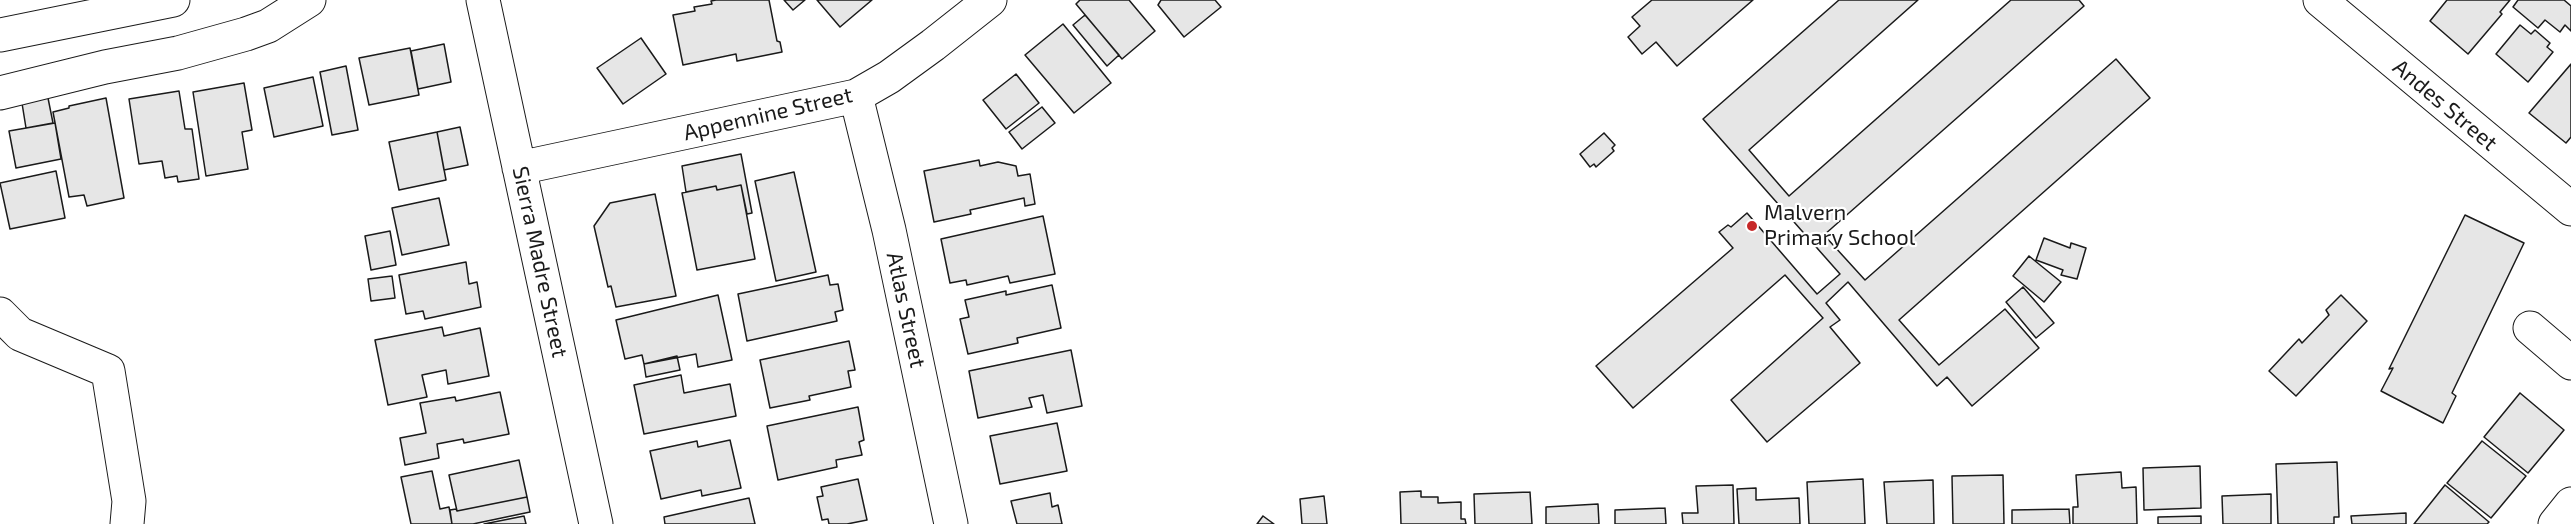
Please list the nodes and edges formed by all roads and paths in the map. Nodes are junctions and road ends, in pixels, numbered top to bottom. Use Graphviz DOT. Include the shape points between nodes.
graph roads {
  1 [pos="173,0"];
  2 [pos="309,0"];
  3 [pos="483,0"];
  4 [pos="990,0"];
  5 [pos="2320,0"];
  6 [pos="0,35"];
  7 [pos="0,93"];
  8 [pos="856,96"];
  9 [pos="519,168"];
  10 [pos="2571,209"];
  11 [pos="0,314"];
  12 [pos="2530,328"];
  13 [pos="2571,363"];
  14 [pos="2571,504"];
  15 [pos="127,524"];
  16 [pos="596,524"];
  17 [pos="951,524"];
  18 [pos="2555,524"];
  1 -- 6 [label="street"];
  2 -- 7 [label="street" via="268,26 246,34"];
  3 -- 9 [label="street, Sierra Madre Street"];
  4 -- 8 [label="street, Appennine Street" via="889,77"];
  5 -- 10 [label="street, Andes Street"];
  8 -- 9 [label="street, Appennine Street"];
  8 -- 17 [label="street, Atlas Street" via="889,230"];
  9 -- 16 [label="street, Sierra Madre Street"];
  11 -- 15 [label="street" via="20,334 108,371 129,501"];
  12 -- 13 [label="street"];
  14 -- 18 [label="street"];
}
